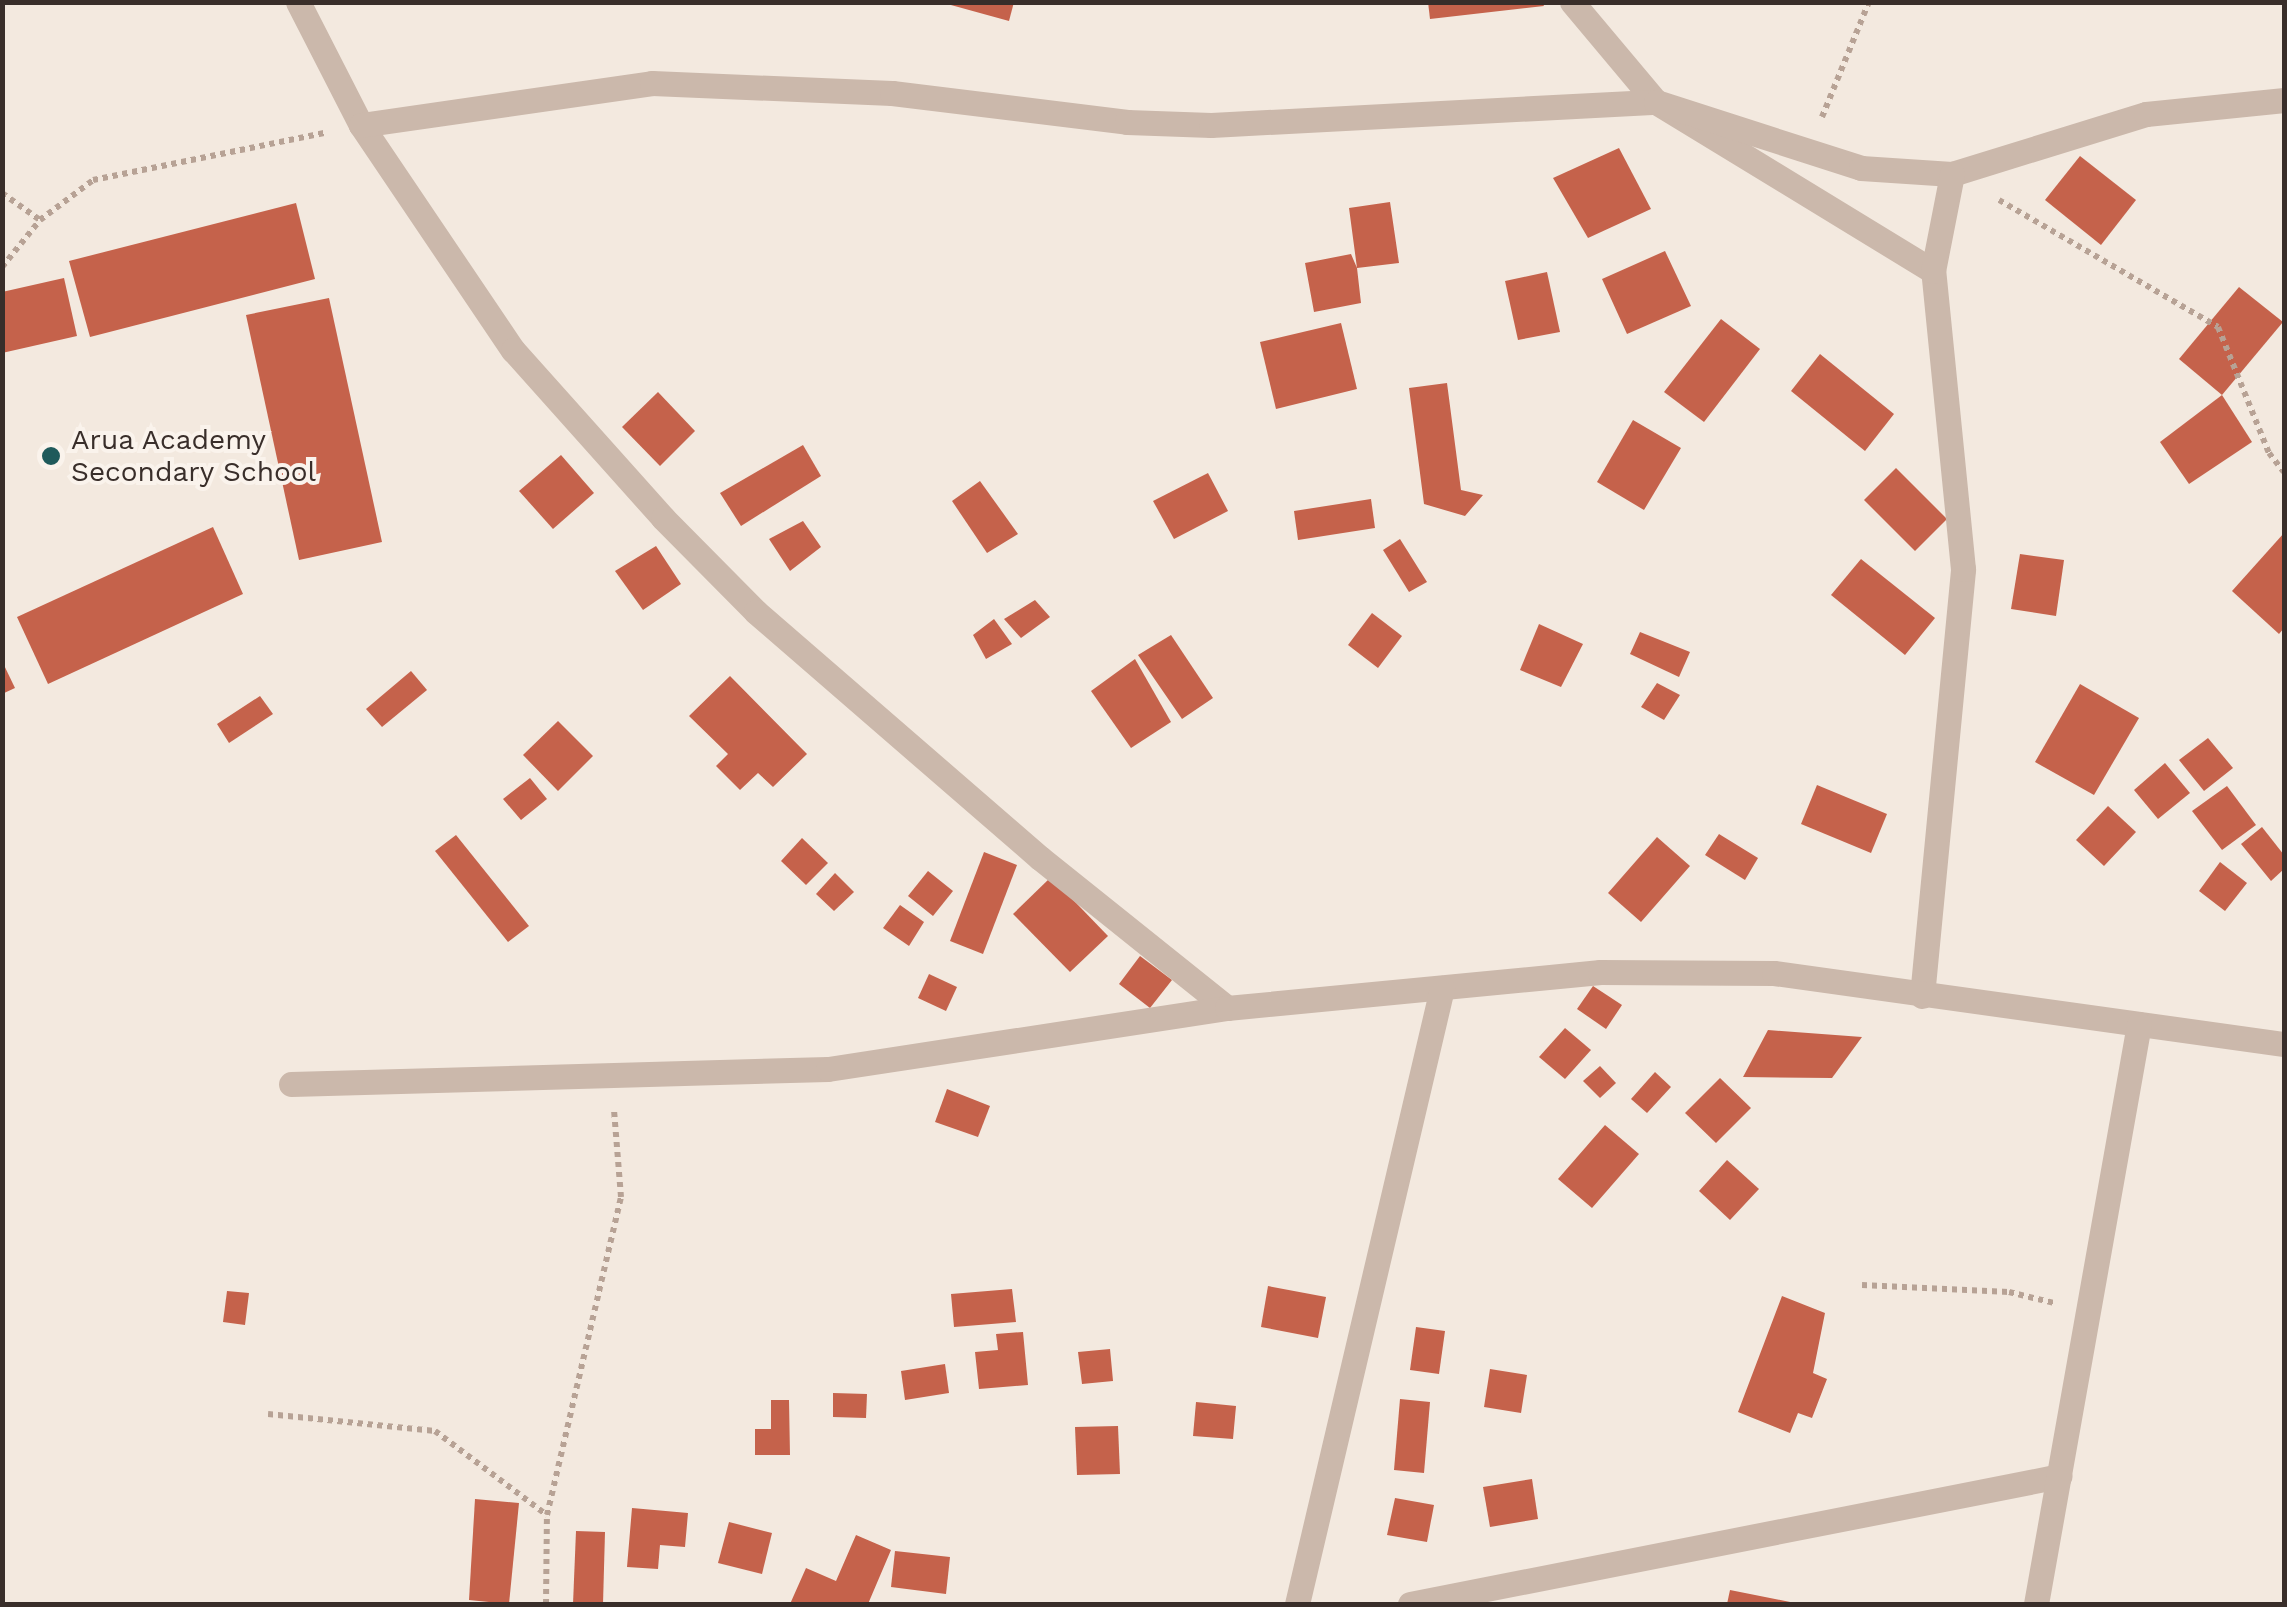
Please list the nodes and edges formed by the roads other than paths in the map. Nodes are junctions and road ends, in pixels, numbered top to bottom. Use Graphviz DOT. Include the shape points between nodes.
graph roads {
  1 [pos="298,2"];
  2 [pos="1572,2"];
  3 [pos="2284,100"];
  4 [pos="1656,102"];
  5 [pos="361,124"];
  6 [pos="1952,174"];
  7 [pos="1933,272"];
  8 [pos="1442,988"];
  9 [pos="1922,996"];
  10 [pos="1227,1008"];
  11 [pos="2138,1024"];
  12 [pos="2284,1044"];
  13 [pos="291,1084"];
  14 [pos="2060,1476"];
  15 [pos="1297,1604"];
  16 [pos="1410,1604"];
  17 [pos="2036,1604"];
  1 -- 5 [label="street"];
  2 -- 4 [label="street"];
  3 -- 6 [label="street" via="2146,114"];
  4 -- 5 [label="street" via="1211,126 892,93 652,83"];
  4 -- 6 [label="street" via="1892,174"];
  4 -- 7 [label="street"];
  5 -- 10 [label="street" via="513,350 663,518 756,612 1040,858"];
  6 -- 7 [label="street"];
  7 -- 9 [label="street" via="1963,569"];
  8 -- 9 [label="street" via="1600,972 1774,973"];
  8 -- 10 [label="street"];
  8 -- 15 [label="street"];
  9 -- 11 [label="street"];
  10 -- 13 [label="street" via="828,1069"];
  11 -- 12 [label="street"];
  11 -- 14 [label="street"];
  14 -- 16 [label="street"];
  14 -- 17 [label="street"];
}
